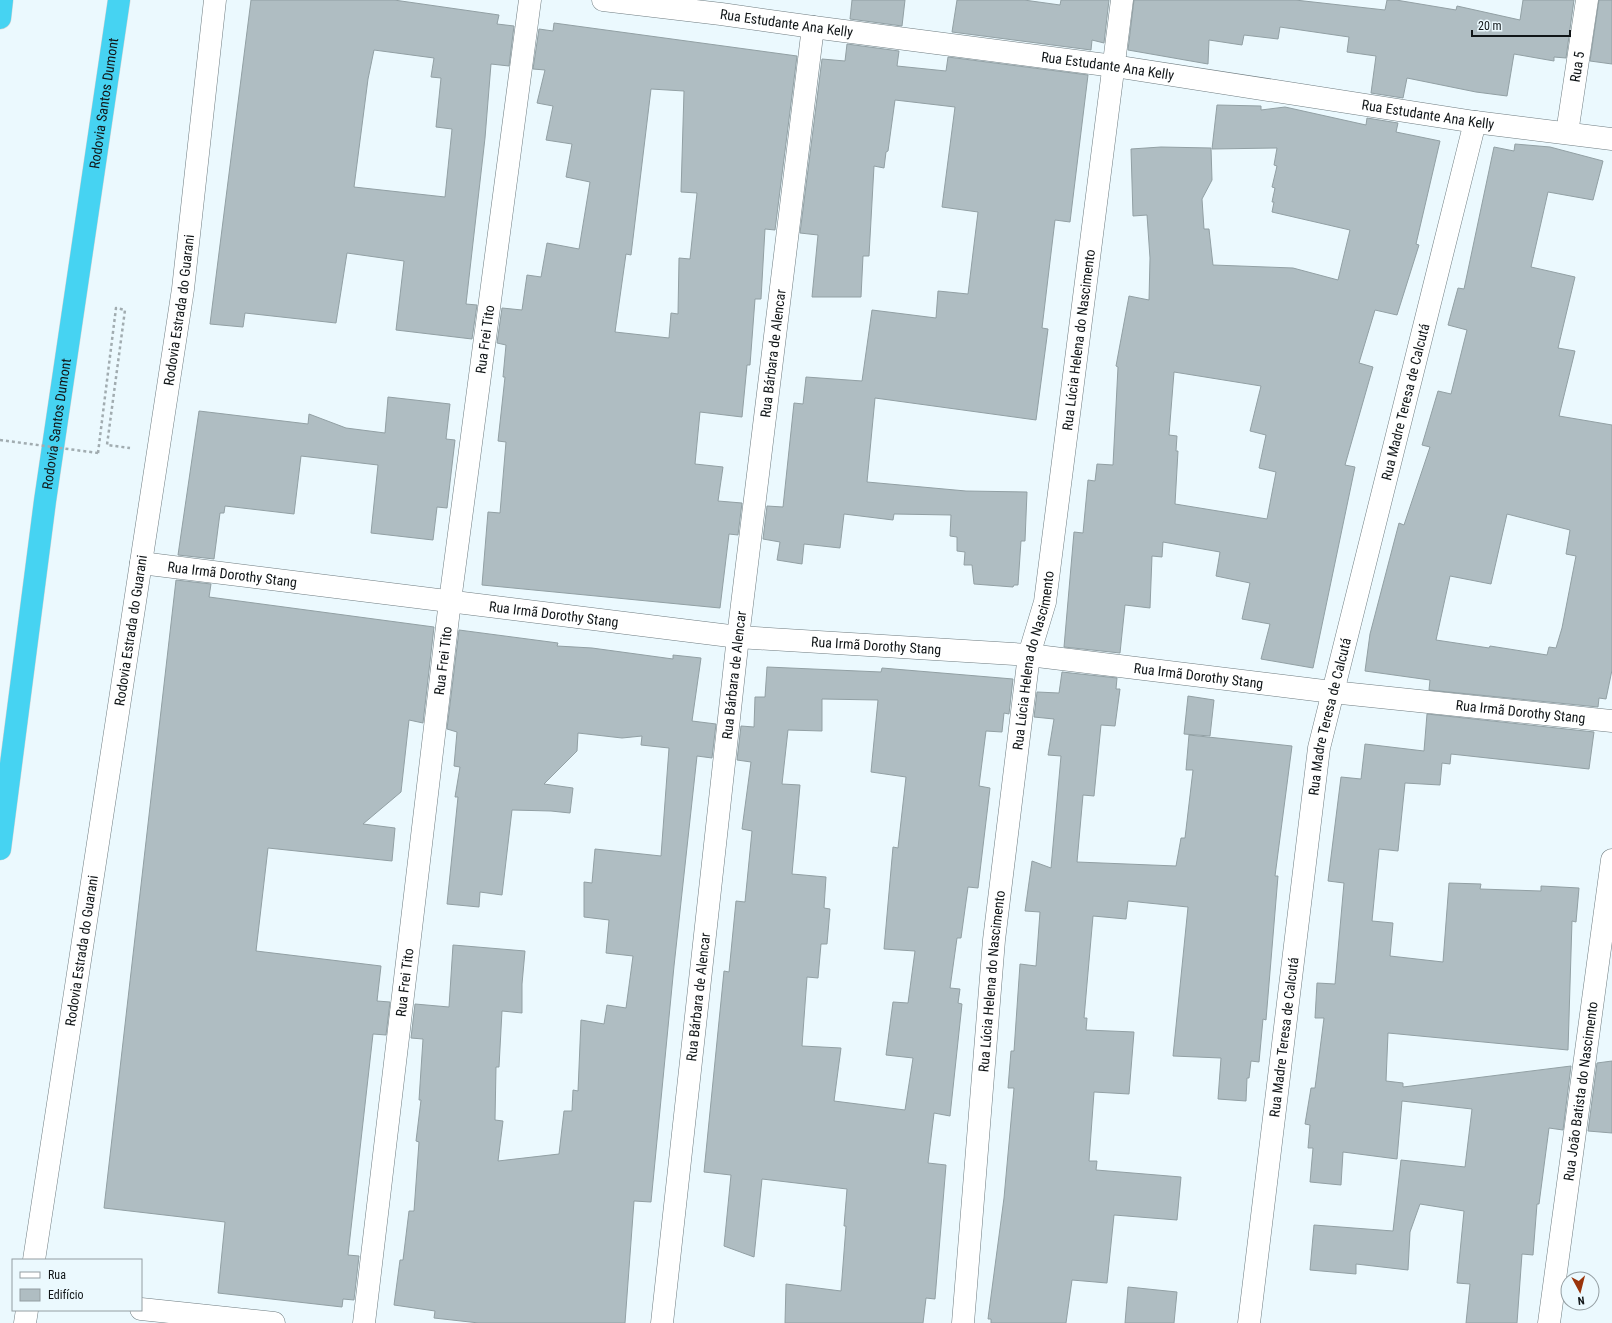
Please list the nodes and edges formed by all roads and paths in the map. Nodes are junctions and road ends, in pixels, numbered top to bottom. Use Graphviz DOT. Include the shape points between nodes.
graph roads {
  1 [pos="2,0"];
  2 [pos="119,0"];
  3 [pos="215,0"];
  4 [pos="530,0"];
  5 [pos="602,0"];
  6 [pos="1122,0"];
  7 [pos="1587,0"];
  8 [pos="722,7"];
  9 [pos="0,18"];
  10 [pos="813,28"];
  11 [pos="1114,66"];
  12 [pos="1475,122"];
  13 [pos="1567,133"];
  14 [pos="1612,139"];
  15 [pos="0,440"];
  16 [pos="158,452"];
  17 [pos="141,563"];
  18 [pos="450,600"];
  19 [pos="738,637"];
  20 [pos="1029,655"];
  21 [pos="1332,692"];
  22 [pos="1612,721"];
  23 [pos="0,849"];
  24 [pos="1612,860"];
  25 [pos="34,1259"];
  26 [pos="142,1308"];
  27 [pos="27,1311"];
  28 [pos="25,1323"];
  29 [pos="274,1323"];
  30 [pos="364,1323"];
  31 [pos="662,1323"];
  32 [pos="963,1323"];
  33 [pos="1249,1323"];
  34 [pos="1549,1323"];
  1 -- 9 [label="highway"];
  2 -- 23 [label="highway, Rodovia Santos Dumont" via="45,501"];
  3 -- 16 [label="street, Rodovia Estrada do Guarani" via="183,288"];
  4 -- 18 [label="street, Rua Frei Tito"];
  5 -- 8 [label="street, Rua Estudante Ana Kelly"];
  6 -- 11 [label="street, Rua Lúcia Helena do Nascimento"];
  7 -- 13 [label="street, Rua 5"];
  8 -- 10 [label="street, Rua Estudante Ana Kelly"];
  10 -- 11 [label="street, Rua Estudante Ana Kelly"];
  10 -- 19 [label="street, Rua Bárbara de Alencar"];
  11 -- 12 [label="street, Rua Estudante Ana Kelly"];
  11 -- 20 [label="street, Rua Lúcia Helena do Nascimento" via="1045,602"];
  12 -- 13 [label="street, Rua Estudante Ana Kelly"];
  12 -- 21 [label="street, Rua Madre Teresa de Calcutá"];
  13 -- 14 [label="street, Rua Estudante Ana Kelly"];
  15 -- 16 [label="path, bridge" via="98,453 116,308 125,310 107,445"];
  16 -- 17 [label="street, Rodovia Estrada do Guarani"];
  17 -- 18 [label="street, Rua Irmã Dorothy Stang"];
  17 -- 25 [label="street, Rodovia Estrada do Guarani"];
  18 -- 19 [label="street, Rua Irmã Dorothy Stang"];
  18 -- 30 [label="street, Rua Frei Tito"];
  19 -- 20 [label="street, Rua Irmã Dorothy Stang"];
  19 -- 31 [label="street, Rua Bárbara de Alencar"];
  20 -- 21 [label="street, Rua Irmã Dorothy Stang"];
  20 -- 32 [label="street, Rua Lúcia Helena do Nascimento" via="994,940"];
  21 -- 22 [label="street, Rua Irmã Dorothy Stang"];
  21 -- 33 [label="street, Rua Madre Teresa de Calcutá" via="1319,748"];
  24 -- 34 [label="street, Rua João Batista do Nascimento"];
  26 -- 29 [label="street"];
  27 -- 28 [label="street"];
}
